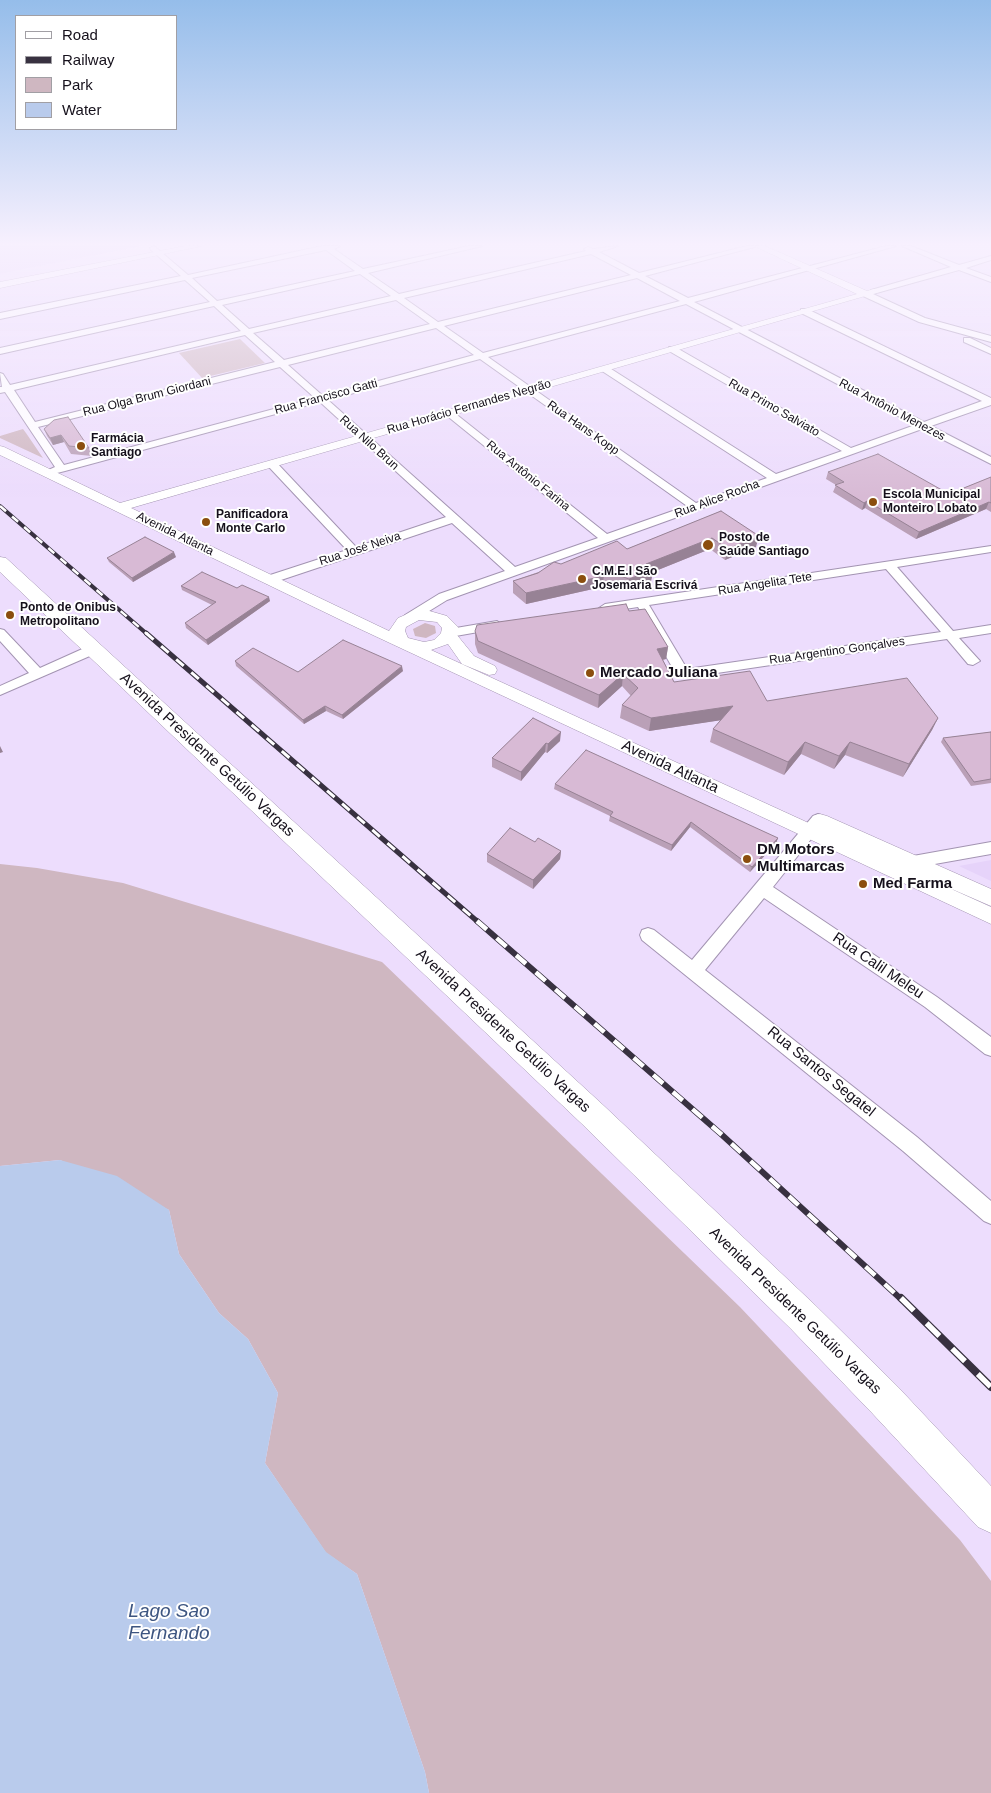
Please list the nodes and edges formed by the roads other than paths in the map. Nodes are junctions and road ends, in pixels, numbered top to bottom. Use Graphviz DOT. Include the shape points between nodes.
graph roads {
  1 [pos="96,330"];
  2 [pos="246,330"];
  3 [pos="258,330"];
  4 [pos="417,330"];
  5 [pos="443,330"];
  6 [pos="579,330"];
  7 [pos="738,330"];
  8 [pos="741,330"];
  9 [pos="842,330"];
  10 [pos="944,330"];
  11 [pos="957,330"];
  12 [pos="248,332"];
  13 [pos="991,339"];
  14 [pos="672,349"];
  15 [pos="0,351"];
  16 [pos="991,351"];
  17 [pos="480,356"];
  18 [pos="282,363"];
  19 [pos="605,368"];
  20 [pos="0,376"];
  21 [pos="4,389"];
  22 [pos="529,390"];
  23 [pos="320,398"];
  24 [pos="991,402"];
  25 [pos="449,413"];
  26 [pos="923,425"];
  27 [pos="34,426"];
  28 [pos="364,438"];
  29 [pos="0,450"];
  30 [pos="850,451"];
  31 [pos="991,461"];
  32 [pos="272,464"];
  33 [pos="55,470"];
  34 [pos="775,478"];
  35 [pos="121,507"];
  36 [pos="694,507"];
  37 [pos="452,519"];
  38 [pos="606,539"];
  39 [pos="991,549"];
  40 [pos="354,552"];
  41 [pos="1,564"];
  42 [pos="889,565"];
  43 [pos="513,572"];
  44 [pos="268,580"];
  45 [pos="443,597"];
  46 [pos="642,603"];
  47 [pos="594,610"];
  48 [pos="435,616"];
  49 [pos="409,618"];
  50 [pos="350,619"];
  51 [pos="508,624"];
  52 [pos="991,629"];
  53 [pos="0,633"];
  54 [pos="449,634"];
  55 [pos="950,635"];
  56 [pos="408,644"];
  57 [pos="94,650"];
  58 [pos="973,661"];
  59 [pos="38,674"];
  60 [pos="0,691"];
  61 [pos="689,769"];
  62 [pos="814,826"];
  63 [pos="991,848"];
  64 [pos="908,869"];
  65 [pos="762,888"];
  66 [pos="991,898"];
  67 [pos="991,916"];
  68 [pos="648,935"];
  69 [pos="694,971"];
  70 [pos="991,1048"];
  71 [pos="991,1214"];
  72 [pos="991,1514"];
  1 -- 15 [label="street"];
  2 -- 12 [label="street, Rua Nilo Brun"];
  3 -- 12 [label="street"];
  4 -- 18 [label="street, Rua Olga Brum Giordani"];
  5 -- 17 [label="street, Rua Hans Kopp"];
  6 -- 17 [label="street, Rua Francisco Gatti"];
  7 -- 14 [label="street, Rua Horácio Fernandes Negrão"];
  8 -- 26 [label="street, Rua Antônio Menezes"];
  9 -- 24 [label="street"];
  10 -- 16 [label="street"];
  11 -- 13 [label="street"];
  12 -- 18 [label="street, Rua Nilo Brun"];
  12 -- 21 [label="street"];
  14 -- 19 [label="street, Rua Horácio Fernandes Negrão"];
  14 -- 30 [label="street, Rua Primo Salviato"];
  17 -- 22 [label="street, Rua Hans Kopp"];
  17 -- 23 [label="street, Rua Francisco Gatti"];
  18 -- 23 [label="street, Rua Nilo Brun"];
  18 -- 27 [label="street, Rua Olga Brum Giordani"];
  19 -- 22 [label="street, Rua Horácio Fernandes Negrão"];
  19 -- 34 [label="street"];
  20 -- 21 [label="street"];
  21 -- 27 [label="street"];
  22 -- 25 [label="street, Rua Horácio Fernandes Negrão"];
  22 -- 36 [label="street, Rua Hans Kopp"];
  23 -- 28 [label="street, Rua Nilo Brun"];
  23 -- 33 [label="street, Rua Francisco Gatti"];
  24 -- 26 [label="street, Rua Alice Rocha"];
  25 -- 28 [label="street, Rua Horácio Fernandes Negrão"];
  25 -- 38 [label="street, Rua Antônio Farina"];
  26 -- 30 [label="street, Rua Alice Rocha"];
  26 -- 31 [label="street, Rua Antônio Menezes"];
  27 -- 33 [label="street"];
  28 -- 32 [label="street, Rua Horácio Fernandes Negrão"];
  28 -- 37 [label="street, Rua Nilo Brun"];
  29 -- 33 [label="street, Avenida Atlanta"];
  30 -- 34 [label="street, Rua Alice Rocha"];
  32 -- 35 [label="street, Rua Horácio Fernandes Negrão"];
  32 -- 40 [label="street"];
  33 -- 35 [label="street, Avenida Atlanta"];
  34 -- 36 [label="street, Rua Alice Rocha"];
  35 -- 44 [label="street, Avenida Atlanta"];
  36 -- 38 [label="street, Rua Alice Rocha"];
  37 -- 40 [label="street, Rua José Neiva"];
  37 -- 43 [label="street, Rua Nilo Brun"];
  38 -- 43 [label="street, Rua Alice Rocha"];
  39 -- 42 [label="street, Rua Angelita Tete"];
  40 -- 44 [label="street, Rua José Neiva"];
  41 -- 57 [label="main road, Avenida Presidente Getúlio Vargas"];
  42 -- 46 [label="street, Rua Angelita Tete"];
  42 -- 55 [label="street"];
  43 -- 45 [label="street, Rua Alice Rocha"];
  44 -- 50 [label="street, Avenida Atlanta"];
  45 -- 48 [label="street"];
  45 -- 49 [label="street, Rua Alice Rocha"];
  46 -- 47 [label="street, Rua Angelita Tete"];
  46 -- 55 [label="street, Rua Argentino Gonçalves" via="683,674"];
  48 -- 49 [label="street"];
  48 -- 54 [label="street" via="447,622"];
  49 -- 50 [label="street, Avenida Atlanta"];
  49 -- 56 [label="street" via="397,631 402,641"];
  50 -- 56 [label="street, Avenida Atlanta"];
  51 -- 54 [label="street"];
  52 -- 55 [label="street, Rua Argentino Gonçalves"];
  53 -- 59 [label="street"];
  54 -- 56 [label="street" via="440,644 432,646"];
  54 -- 61 [label="street, Avenida Atlanta" via="468,660"];
  55 -- 58 [label="street"];
  56 -- 61 [label="street, Avenida Atlanta"];
  57 -- 59 [label="street"];
  57 -- 72 [label="main road, Avenida Presidente Getúlio Vargas" via="592,1114 803,1317"];
  59 -- 60 [label="street"];
  61 -- 62 [label="street, Avenida Atlanta"];
  62 -- 64 [label="street, Avenida Atlanta"];
  62 -- 65 [label="street"];
  63 -- 64 [label="street"];
  64 -- 66 [label="street, Avenida Atlanta"];
  64 -- 67 [label="street, Avenida Atlanta"];
  65 -- 69 [label="street"];
  65 -- 70 [label="street, Rua Calil Meleu" via="931,1002"];
  68 -- 69 [label="street, Rua Santos Segatel"];
  69 -- 71 [label="street, Rua Santos Segatel"];
}
